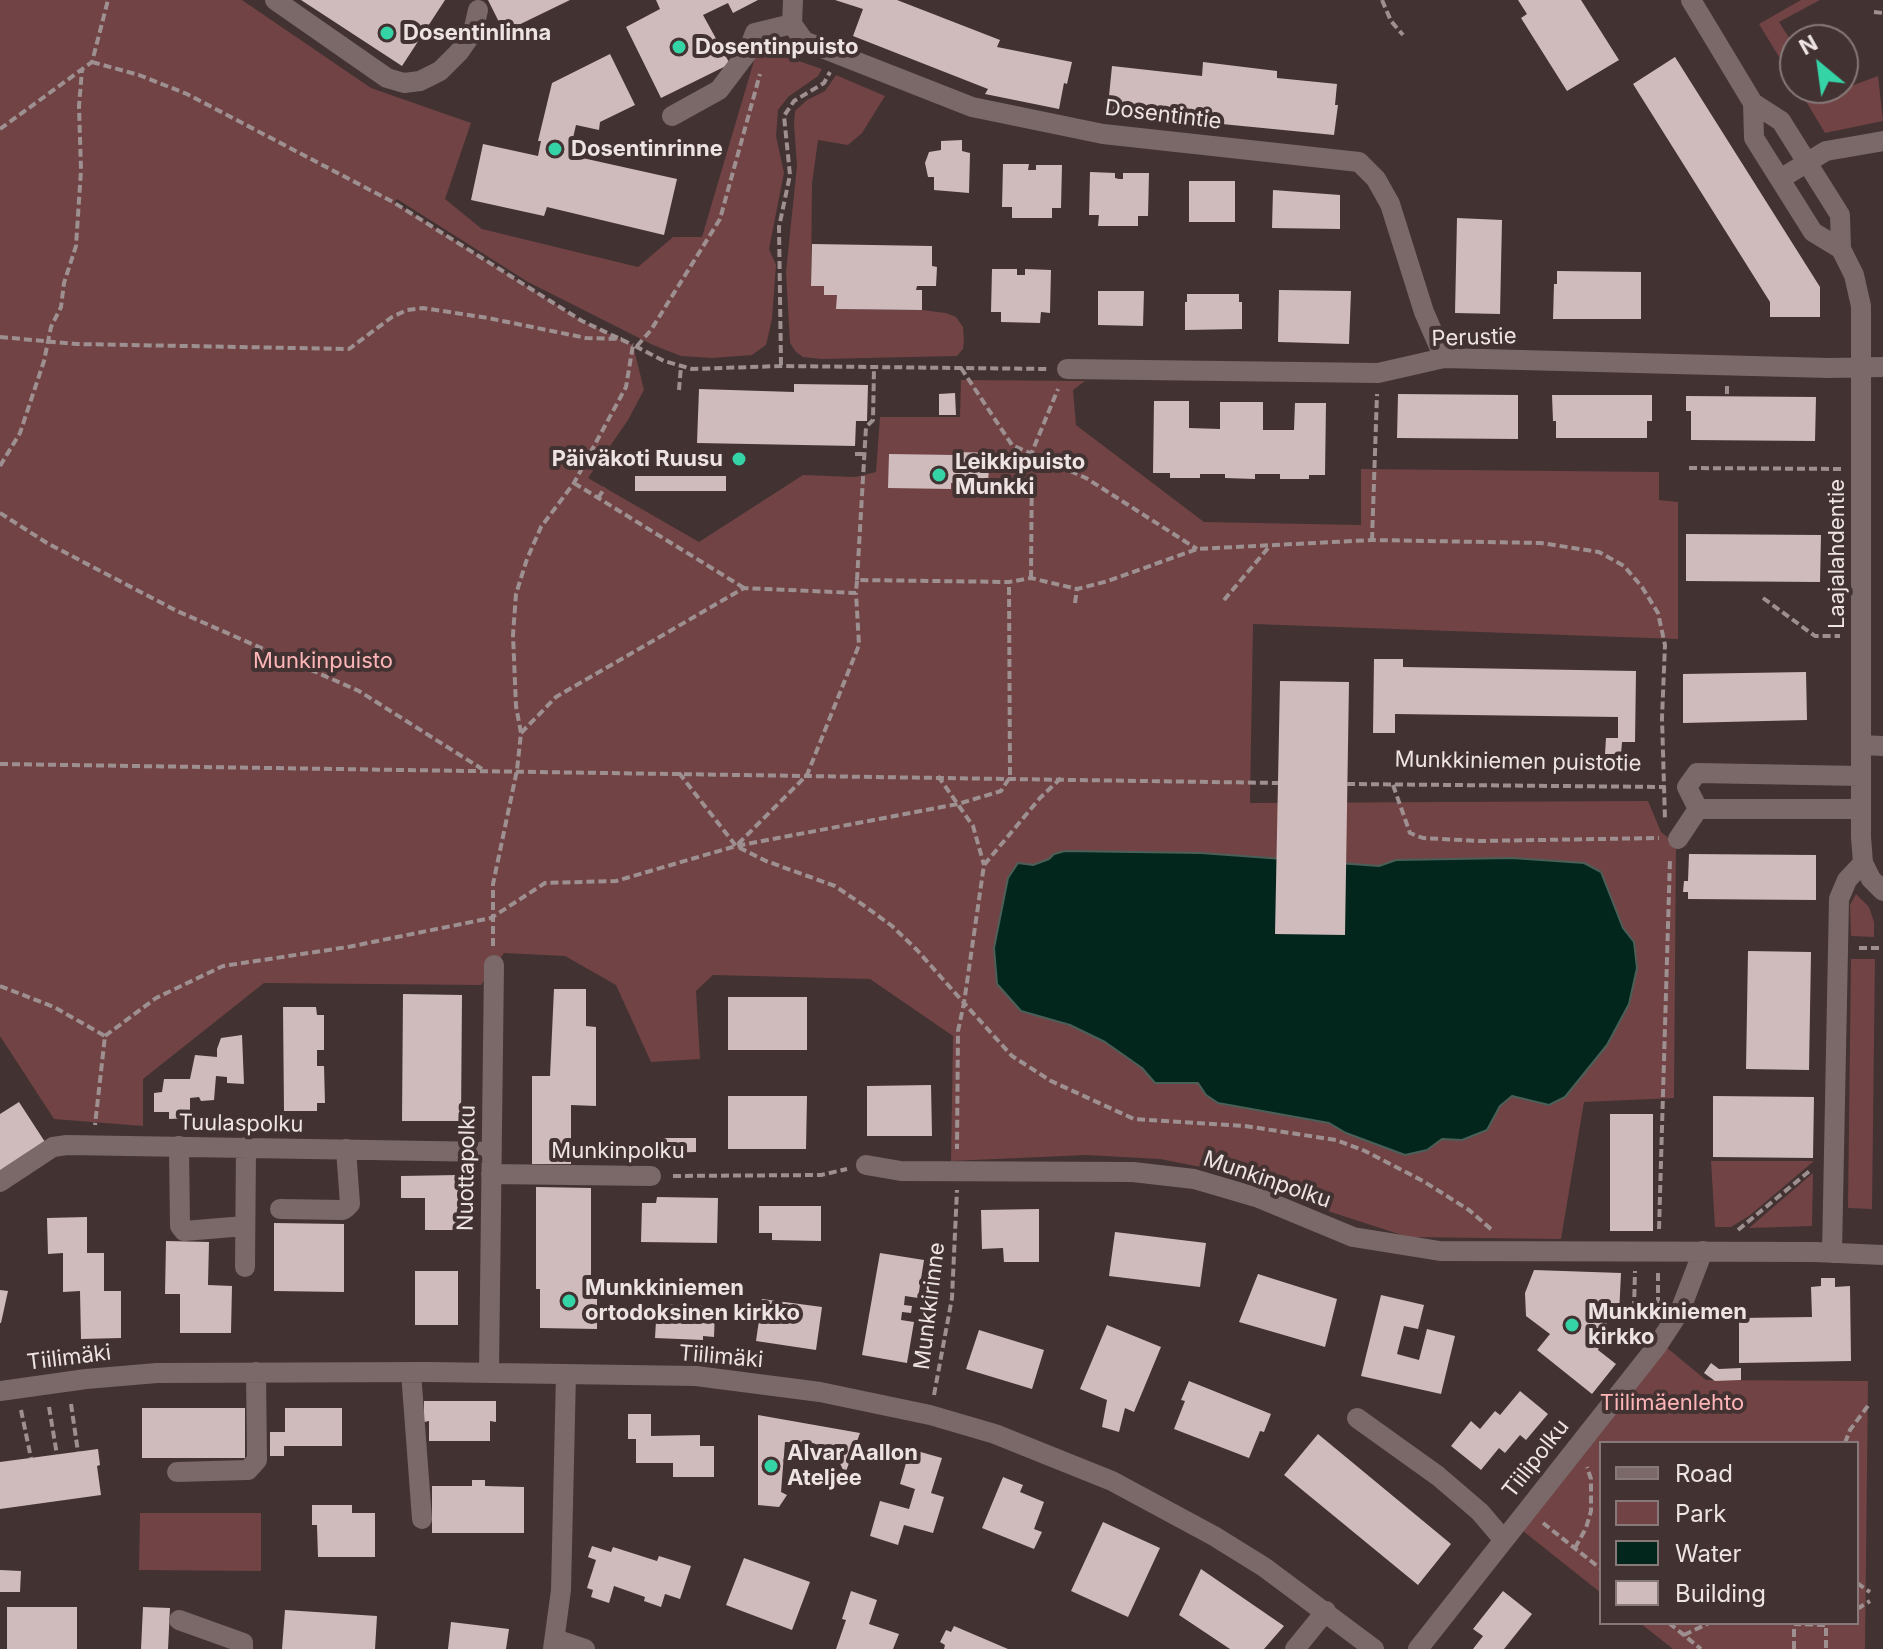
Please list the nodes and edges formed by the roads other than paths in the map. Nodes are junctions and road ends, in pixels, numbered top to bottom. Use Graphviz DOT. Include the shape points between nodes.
graph roads {
  1 [pos="275,0"];
  2 [pos="793,0"];
  3 [pos="1691,0"];
  4 [pos="478,10"];
  5 [pos="792,24"];
  6 [pos="1753,103"];
  7 [pos="672,116"];
  8 [pos="1883,141"];
  9 [pos="1807,163"];
  10 [pos="1780,179"];
  11 [pos="1841,249"];
  12 [pos="1444,358"];
  13 [pos="1883,367"];
  14 [pos="1862,368"];
  15 [pos="1067,369"];
  16 [pos="1861,686"];
  17 [pos="1883,687"];
  18 [pos="1861,745"];
  19 [pos="1883,746"];
  20 [pos="1861,776"];
  21 [pos="1698,809"];
  22 [pos="1860,809"];
  23 [pos="1673,843"];
  24 [pos="1863,863"];
  25 [pos="1883,891"];
  26 [pos="494,965"];
  27 [pos="179,1146"];
  28 [pos="246,1147"];
  29 [pos="346,1149"];
  30 [pos="491,1152"];
  31 [pos="866,1165"];
  32 [pos="491,1174"];
  33 [pos="651,1176"];
  34 [pos="0,1182"];
  35 [pos="280,1209"];
  36 [pos="245,1226"];
  37 [pos="1703,1251"];
  38 [pos="1832,1253"];
  39 [pos="1883,1255"];
  40 [pos="245,1267"];
  41 [pos="256,1372"];
  42 [pos="411,1372"];
  43 [pos="489,1372"];
  44 [pos="566,1374"];
  45 [pos="8,1390"];
  46 [pos="1357,1418"];
  47 [pos="177,1472"];
  48 [pos="422,1519"];
  49 [pos="1503,1539"];
  50 [pos="1326,1611"];
  51 [pos="179,1620"];
  52 [pos="554,1644"];
  53 [pos="243,1649"];
  54 [pos="585,1649"];
  55 [pos="1295,1649"];
  56 [pos="1374,1649"];
  57 [pos="1418,1649"];
  1 -- 4 [label="street" via="387,78 404,83 440,71 473,32"];
  2 -- 5 [label="street"];
  3 -- 6 [label="street, Laajalahdentie"];
  5 -- 7 [label="street" via="755,33 719,90"];
  5 -- 12 [label="street, Dosentintie" via="804,41 984,110 1103,134 1359,162 1390,204"];
  6 -- 9 [label="street, Laajalahdentie" via="1781,121"];
  6 -- 10 [label="street, Laajalahdentie" via="1754,138"];
  8 -- 9 [label="street" via="1837,148"];
  9 -- 10 [label="street"];
  9 -- 11 [label="street, Laajalahdentie" via="1840,215"];
  10 -- 11 [label="street, Laajalahdentie" via="1813,232"];
  11 -- 14 [label="street, Laajalahdentie" via="1861,306"];
  12 -- 14 [label="street, Perustie"];
  12 -- 15 [label="street, Perustie" via="1378,373"];
  13 -- 14 [label="street, Perustie"];
  14 -- 16 [label="street, Laajalahdentie"];
  16 -- 17 [label="street"];
  16 -- 18 [label="street, Laajalahdentie"];
  18 -- 19 [label="street"];
  18 -- 20 [label="street, Laajalahdentie"];
  20 -- 21 [label="street" via="1697,773 1687,787"];
  20 -- 22 [label="street, Laajalahdentie"];
  21 -- 22 [label="street"];
  21 -- 23 [label="street"];
  22 -- 24 [label="street, Laajalahdentie"];
  24 -- 25 [label="street"];
  24 -- 38 [label="street" via="1839,899"];
  26 -- 30 [label="street, Nuottapolku"];
  27 -- 28 [label="street, Tuulaspolku"];
  27 -- 34 [label="street, Tuulaspolku" via="53,1147"];
  27 -- 36 [label="street" via="184,1231"];
  28 -- 29 [label="street, Tuulaspolku"];
  28 -- 36 [label="street"];
  29 -- 30 [label="street, Tuulaspolku"];
  29 -- 35 [label="street" via="346,1208"];
  30 -- 32 [label="street, Nuottapolku"];
  31 -- 37 [label="street, Munkinpolku" via="901,1171 1133,1172 1194,1179 1259,1198 1353,1237 1440,1251 1659,1242"];
  32 -- 33 [label="street, Munkinpolku"];
  32 -- 43 [label="street, Nuottapolku"];
  36 -- 40 [label="street"];
  37 -- 38 [label="street, Munkinpolku"];
  37 -- 49 [label="street, Tiilipolku" via="1680,1311 1657,1346"];
  38 -- 39 [label="street, Munkinpolku"];
  41 -- 42 [label="street, Tiilimäki"];
  41 -- 45 [label="street, Tiilimäki" via="157,1373"];
  41 -- 47 [label="street" via="257,1460 248,1470"];
  42 -- 43 [label="street, Tiilimäki"];
  42 -- 48 [label="street"];
  43 -- 44 [label="street, Tiilimäki"];
  44 -- 50 [label="street, Tiilimäki" via="748,1382 930,1415 995,1434 1112,1481 1214,1536"];
  44 -- 52 [label="street" via="561,1590"];
  46 -- 49 [label="street" via="1438,1476"];
  49 -- 57 [label="street, Tiilipolku"];
  50 -- 55 [label="street"];
  50 -- 56 [label="street, Tiilimäki"];
  51 -- 53 [label="street" via="243,1643"];
  52 -- 54 [label="street"];
}
